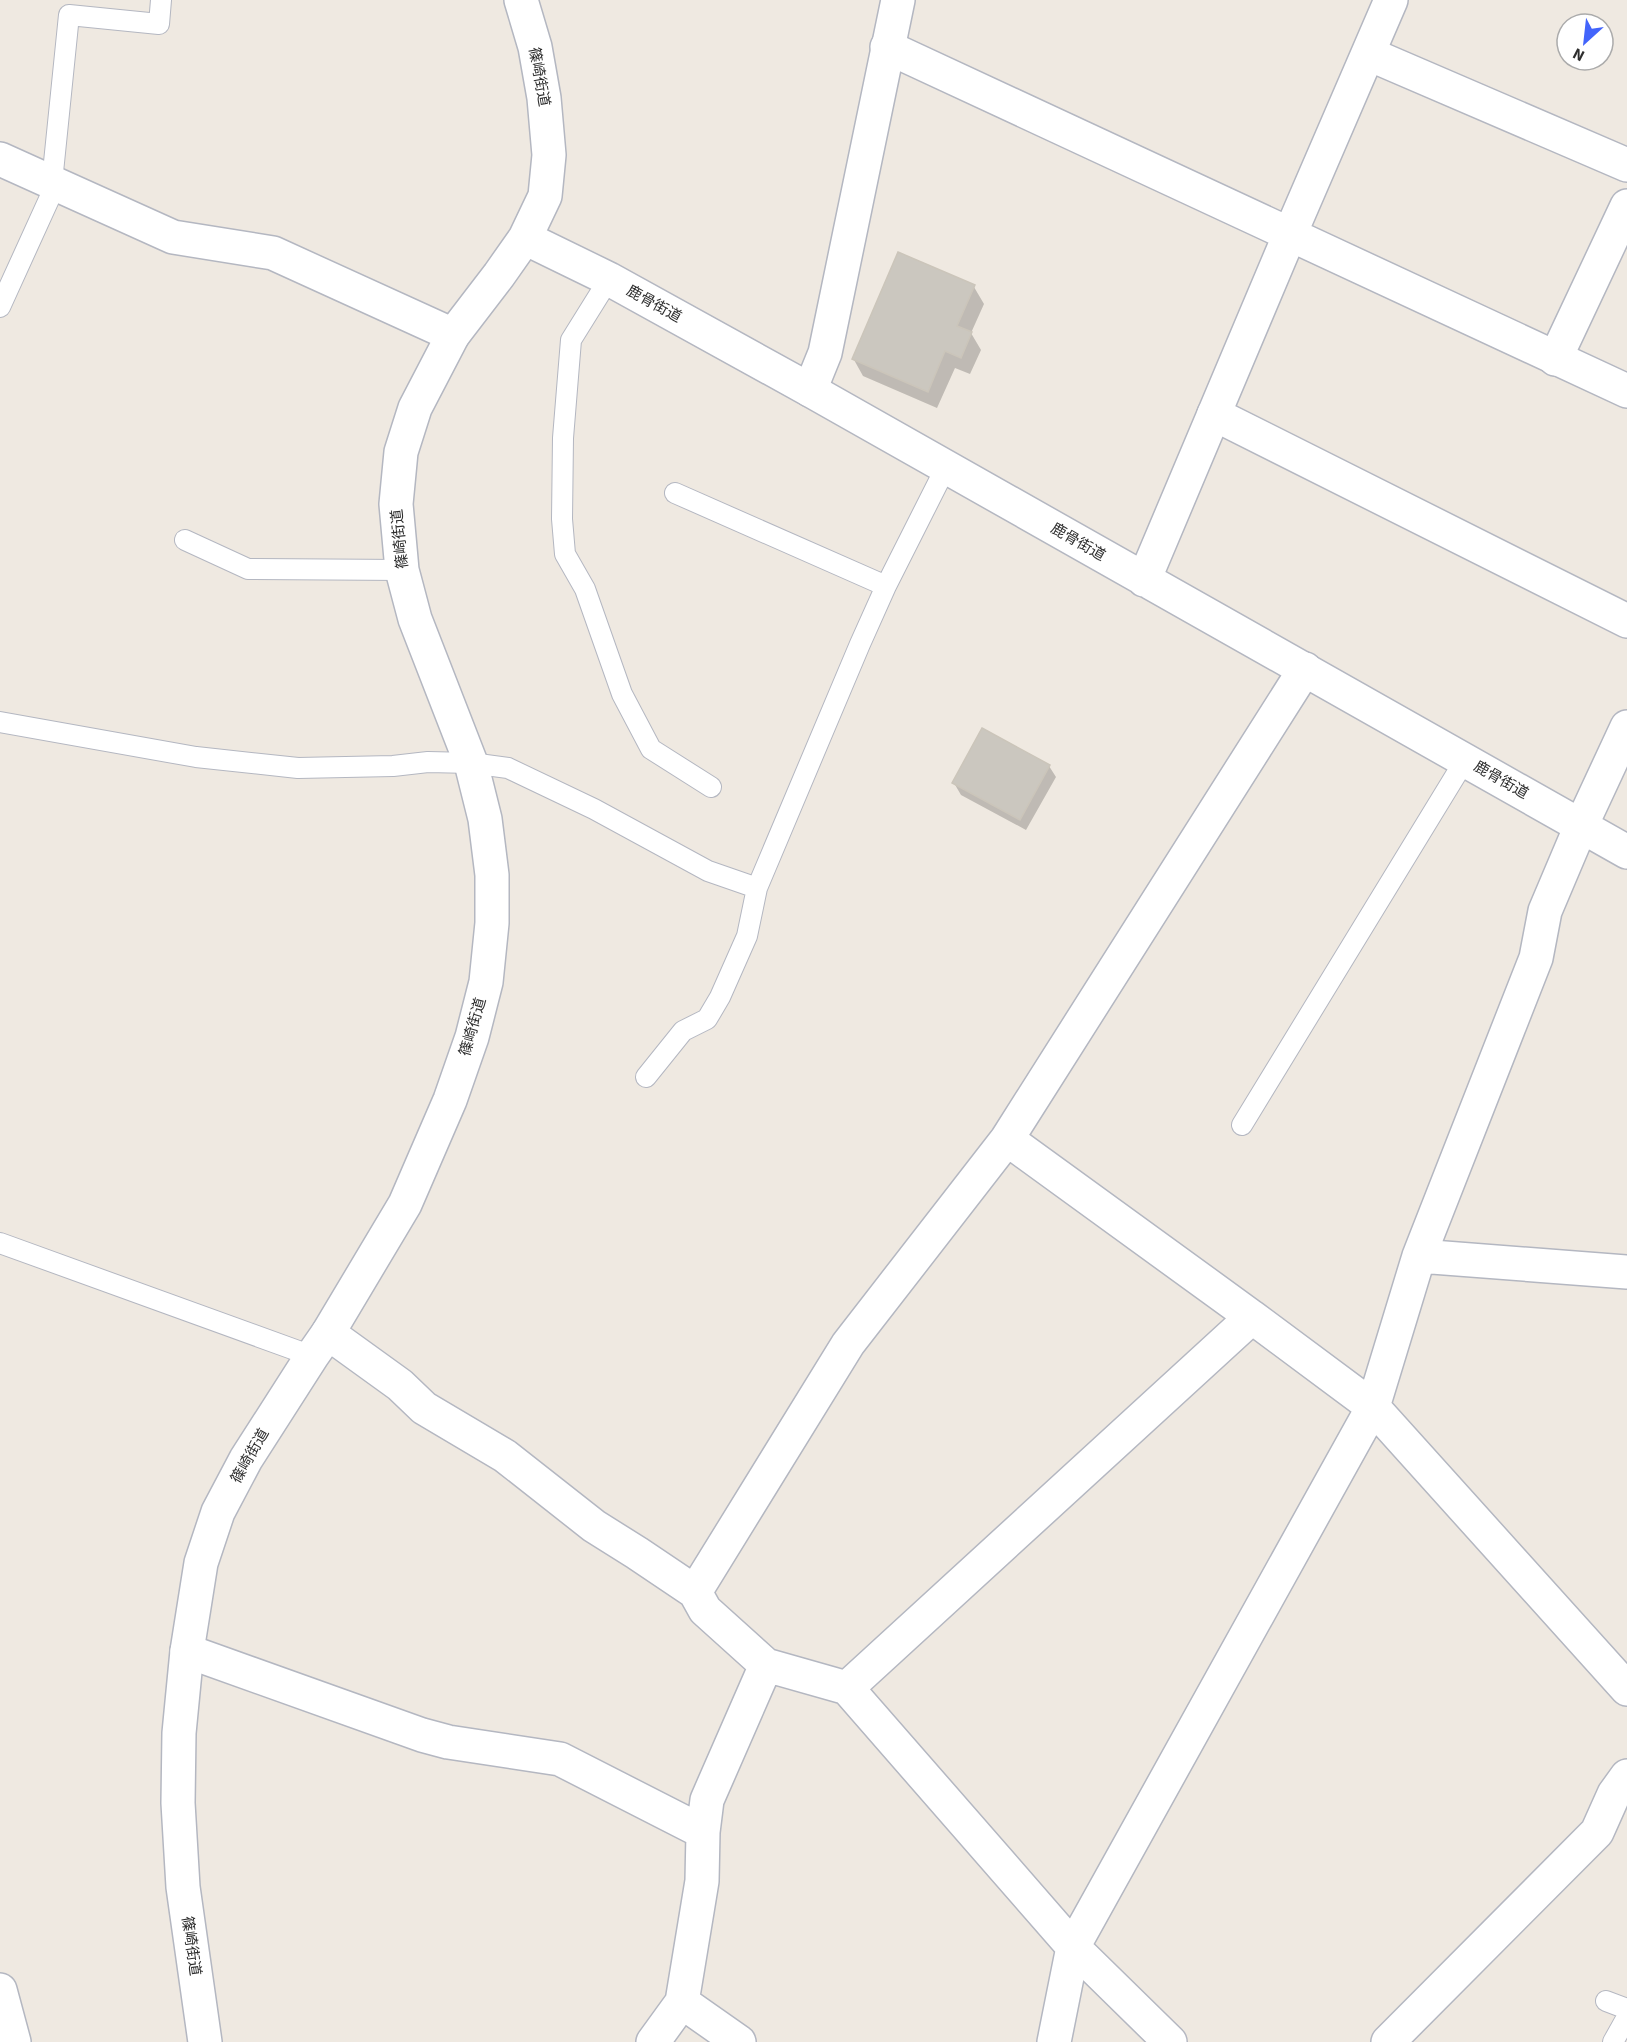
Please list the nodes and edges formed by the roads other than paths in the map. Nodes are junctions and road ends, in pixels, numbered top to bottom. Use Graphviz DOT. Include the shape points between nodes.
graph roads {
  1 [pos="160,0"];
  2 [pos="521,0"];
  3 [pos="898,0"];
  4 [pos="1391,0"];
  5 [pos="887,47"];
  6 [pos="1369,54"];
  7 [pos="0,159"];
  8 [pos="1627,165"];
  9 [pos="54,183"];
  10 [pos="1627,206"];
  11 [pos="1290,234"];
  12 [pos="525,238"];
  13 [pos="609,279"];
  14 [pos="0,307"];
  15 [pos="453,335"];
  16 [pos="1555,358"];
  17 [pos="810,390"];
  18 [pos="1627,391"];
  19 [pos="1214,414"];
  20 [pos="946,467"];
  21 [pos="675,493"];
  22 [pos="185,540"];
  23 [pos="402,570"];
  24 [pos="1144,580"];
  25 [pos="886,586"];
  26 [pos="1627,621"];
  27 [pos="1305,669"];
  28 [pos="0,722"];
  29 [pos="1627,727"];
  30 [pos="1465,760"];
  31 [pos="471,763"];
  32 [pos="711,787"];
  33 [pos="1581,826"];
  34 [pos="1627,852"];
  35 [pos="757,888"];
  36 [pos="646,1077"];
  37 [pos="1242,1125"];
  38 [pos="1006,1139"];
  39 [pos="0,1243"];
  40 [pos="1419,1256"];
  41 [pos="1627,1272"];
  42 [pos="1252,1317"];
  43 [pos="320,1345"];
  44 [pos="1373,1407"];
  45 [pos="695,1592"];
  46 [pos="187,1651"];
  47 [pos="766,1665"];
  48 [pos="847,1688"];
  49 [pos="1627,1689"];
  50 [pos="1627,1776"];
  51 [pos="703,1832"];
  52 [pos="1073,1947"];
  53 [pos="0,1990"];
  54 [pos="1606,2001"];
  55 [pos="682,2002"];
  56 [pos="1627,2009"];
  57 [pos="1627,2017"];
  58 [pos="14,2042"];
  59 [pos="205,2042"];
  60 [pos="653,2042"];
  61 [pos="739,2042"];
  62 [pos="1054,2042"];
  63 [pos="1170,2042"];
  64 [pos="1388,2042"];
  65 [pos="1613,2042"];
  1 -- 9 [label="lane" via="159,24 69,15"];
  2 -- 12 [label="street, 篠崎街道" via="535,47 549,155 544,196"];
  3 -- 5 [label="street"];
  4 -- 6 [label="street"];
  5 -- 11 [label="street"];
  5 -- 17 [label="street" via="825,353"];
  6 -- 8 [label="street"];
  6 -- 11 [label="street"];
  7 -- 9 [label="street"];
  9 -- 14 [label="lane"];
  9 -- 15 [label="street" via="173,237 273,253"];
  10 -- 16 [label="street"];
  11 -- 16 [label="street"];
  11 -- 19 [label="street"];
  12 -- 13 [label="street, 鹿骨街道"];
  12 -- 15 [label="street, 篠崎街道"];
  13 -- 17 [label="street, 鹿骨街道"];
  13 -- 32 [label="lane" via="571,340 562,438 565,554 585,589 622,694 651,749"];
  15 -- 23 [label="street, 篠崎街道" via="415,408 401,453 396,504"];
  16 -- 18 [label="street"];
  17 -- 20 [label="street, 鹿骨街道"];
  19 -- 24 [label="street"];
  19 -- 26 [label="street"];
  20 -- 24 [label="street, 鹿骨街道"];
  20 -- 25 [label="lane"];
  21 -- 25 [label="lane"];
  22 -- 23 [label="lane" via="248,569"];
  23 -- 31 [label="street, 篠崎街道" via="415,619"];
  24 -- 27 [label="street, 鹿骨街道"];
  25 -- 35 [label="lane"];
  27 -- 30 [label="street, 鹿骨街道"];
  27 -- 38 [label="street"];
  28 -- 31 [label="lane" via="196,757 298,768"];
  29 -- 33 [label="street"];
  30 -- 33 [label="street, 鹿骨街道"];
  30 -- 37 [label="lane"];
  31 -- 35 [label="lane" via="508,768 708,871"];
  31 -- 43 [label="street, 篠崎街道" via="485,819 492,875 486,982 472,1037 450,1100 405,1204"];
  33 -- 34 [label="street, 鹿骨街道"];
  33 -- 40 [label="street" via="1545,911 1536,958"];
  35 -- 36 [label="lane" via="747,936 720,997 707,1019 683,1031"];
  38 -- 42 [label="street"];
  38 -- 45 [label="street" via="848,1344"];
  39 -- 43 [label="lane"];
  40 -- 41 [label="street"];
  40 -- 44 [label="street"];
  42 -- 44 [label="street"];
  42 -- 48 [label="street"];
  43 -- 45 [label="street" via="400,1385 424,1408 505,1456 594,1526"];
  43 -- 46 [label="street, 篠崎街道" via="246,1459 218,1512 201,1563"];
  44 -- 49 [label="street"];
  44 -- 52 [label="street"];
  45 -- 47 [label="street" via="705,1610"];
  46 -- 51 [label="street" via="422,1736 560,1760"];
  46 -- 59 [label="street, 篠崎街道" via="179,1733 178,1803 183,1887"];
  47 -- 48 [label="street"];
  47 -- 51 [label="street" via="707,1800"];
  48 -- 52 [label="street"];
  50 -- 64 [label="street" via="1597,1832"];
  51 -- 55 [label="street" via="702,1881"];
  52 -- 62 [label="street"];
  52 -- 63 [label="street"];
  53 -- 58 [label="street"];
  54 -- 56 [label="lane"];
  55 -- 60 [label="street"];
  55 -- 61 [label="street"];
  57 -- 65 [label="lane"];
}
